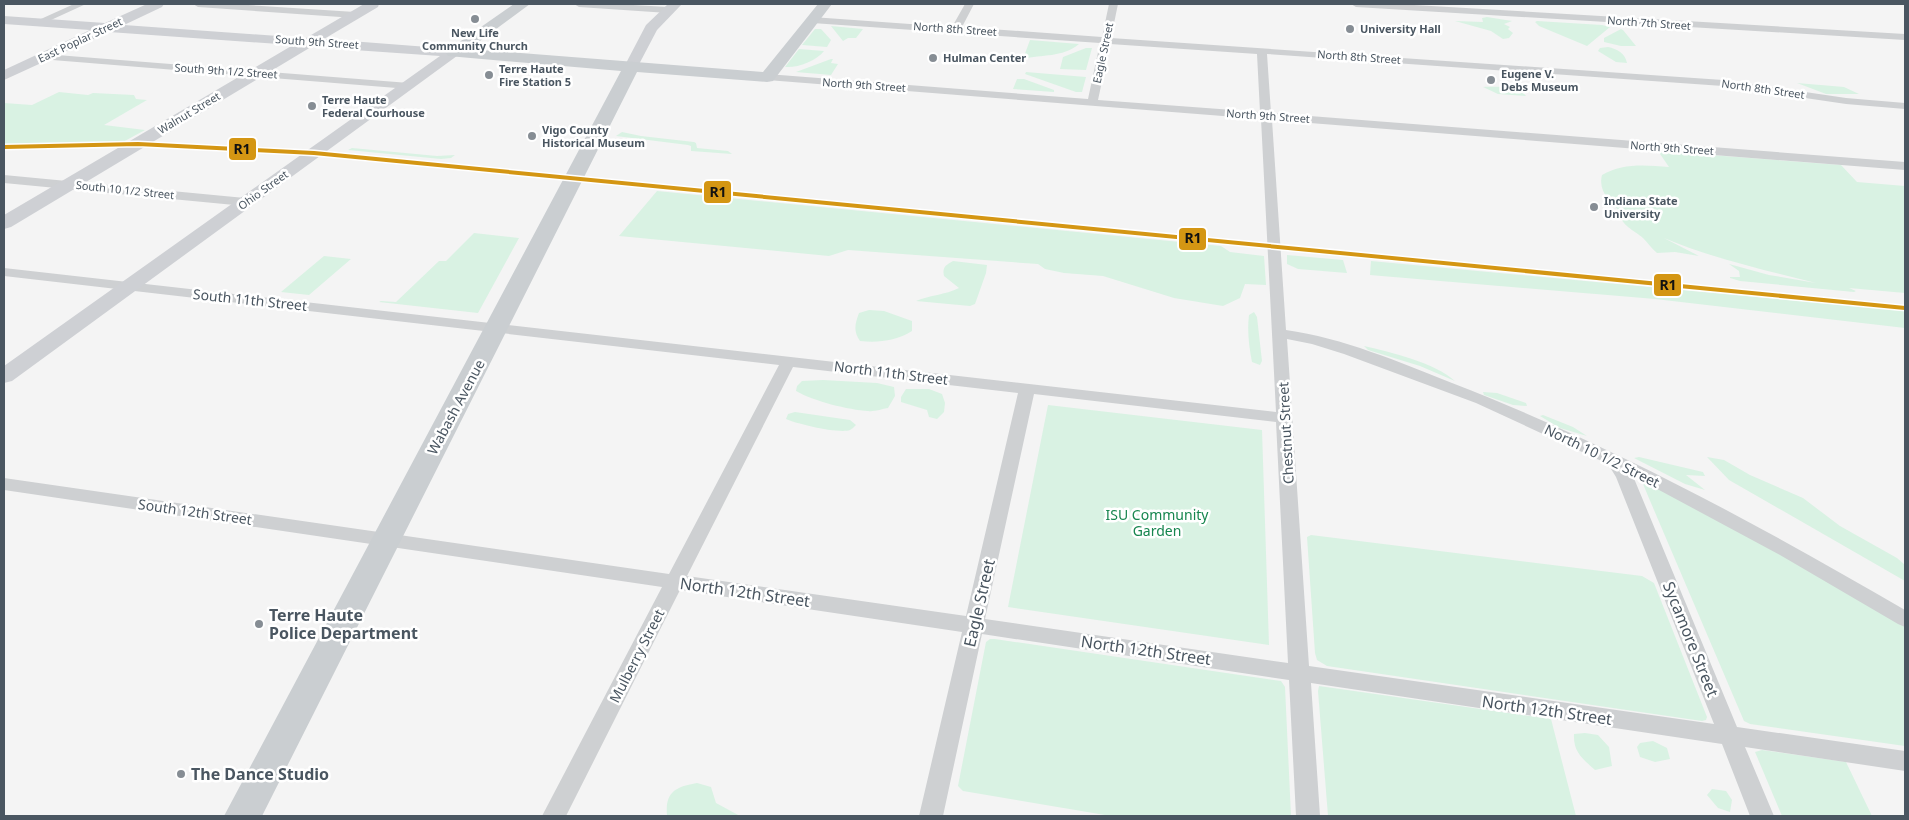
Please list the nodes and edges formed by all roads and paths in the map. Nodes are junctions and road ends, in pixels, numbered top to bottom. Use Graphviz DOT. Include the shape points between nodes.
graph roads {
  1 [pos="81,4"];
  2 [pos="157,4"];
  3 [pos="198,4"];
  4 [pos="374,4"];
  5 [pos="523,4"];
  6 [pos="579,4"];
  7 [pos="826,4"];
  8 [pos="969,4"];
  9 [pos="1114,4"];
  10 [pos="1356,4"];
  11 [pos="672,7"];
  12 [pos="354,15"];
  13 [pos="4,20"];
  14 [pos="812,20"];
  15 [pos="37,23"];
  16 [pos="106,28"];
  17 [pos="956,29"];
  18 [pos="1905,38"];
  19 [pos="1106,40"];
  20 [pos="311,42"];
  21 [pos="1262,51"];
  22 [pos="454,53"];
  23 [pos="44,57"];
  24 [pos="631,67"];
  25 [pos="256,74"];
  26 [pos="4,76"];
  27 [pos="767,77"];
  28 [pos="409,86"];
  29 [pos="1092,103"];
  30 [pos="1904,107"];
  31 [pos="1266,116"];
  32 [pos="1905,166"];
  33 [pos="4,179"];
  34 [pos="69,185"];
  35 [pos="245,202"];
  36 [pos="4,223"];
  37 [pos="4,272"];
  38 [pos="128,286"];
  39 [pos="497,328"];
  40 [pos="1280,334"];
  41 [pos="788,362"];
  42 [pos="4,376"];
  43 [pos="1027,389"];
  44 [pos="1285,418"];
  45 [pos="1616,462"];
  46 [pos="4,484"];
  47 [pos="387,539"];
  48 [pos="675,581"];
  49 [pos="1905,619"];
  50 [pos="974,625"];
  51 [pos="1300,672"];
  52 [pos="1730,737"];
  53 [pos="1905,761"];
  54 [pos="243,816"];
  55 [pos="554,816"];
  56 [pos="931,816"];
  57 [pos="1308,816"];
  58 [pos="1762,816"];
  1 -- 15 [label="street"];
  2 -- 16 [label="street, East Poplar Street"];
  3 -- 12 [label="street"];
  4 -- 12 [label="street, Walnut Street"];
  5 -- 22 [label="main road, Ohio Street"];
  6 -- 11 [label="street"];
  7 -- 14 [label="main road"];
  8 -- 17 [label="street"];
  9 -- 19 [label="street, Eagle Street"];
  10 -- 18 [label="street, North 7th Street"];
  11 -- 24 [label="street, Wabash Avenue" via="651,28"];
  12 -- 20 [label="street, Walnut Street"];
  13 -- 15 [label="street, South 9th Street"];
  14 -- 17 [label="street, North 8th Street"];
  14 -- 27 [label="main road"];
  15 -- 16 [label="street, South 9th Street"];
  16 -- 20 [label="street, South 9th Street"];
  16 -- 23 [label="street, East Poplar Street"];
  17 -- 19 [label="street, North 8th Street"];
  19 -- 21 [label="street, North 8th Street"];
  19 -- 29 [label="street, Eagle Street"];
  20 -- 22 [label="street, South 9th Street"];
  20 -- 25 [label="street, Walnut Street"];
  21 -- 30 [label="street, North 8th Street" via="1722,83"];
  21 -- 31 [label="street, Chestnut Street"];
  22 -- 24 [label="main road, South 9th Street"];
  22 -- 28 [label="street, Ohio Street"];
  23 -- 25 [label="street, South 9th 1/2 Street"];
  23 -- 26 [label="street, East Poplar Street"];
  24 -- 27 [label="main road, North 9th Street"];
  24 -- 39 [label="main road, Wabash Avenue"];
  25 -- 28 [label="street, South 9th 1/2 Street"];
  25 -- 34 [label="street, Walnut Street"];
  27 -- 29 [label="street, North 9th Street"];
  28 -- 35 [label="street, Ohio Street"];
  29 -- 31 [label="street, North 9th Street"];
  31 -- 32 [label="street, North 9th Street"];
  31 -- 40 [label="street, Chestnut Street"];
  33 -- 34 [label="street, South 10 1/2 Street"];
  34 -- 35 [label="street, South 10 1/2 Street"];
  34 -- 36 [label="street, Walnut Street"];
  35 -- 38 [label="street, Ohio Street"];
  37 -- 38 [label="street, South 11th Street"];
  38 -- 39 [label="street, South 11th Street"];
  38 -- 42 [label="street, Ohio Street"];
  39 -- 41 [label="street, North 11th Street"];
  39 -- 47 [label="main road, Wabash Avenue"];
  40 -- 44 [label="street, Chestnut Street"];
  40 -- 45 [label="street, North 10 1/2 Street" via="1348,351 1440,384 1571,439"];
  41 -- 43 [label="street, North 11th Street"];
  41 -- 48 [label="street, Mulberry Street"];
  43 -- 44 [label="street, North 11th Street"];
  43 -- 50 [label="street, Eagle Street"];
  44 -- 51 [label="street, Chestnut Street"];
  45 -- 49 [label="street, North 10 1/2 Street" via="1761,535"];
  45 -- 52 [label="street, Sycamore Street" via="1625,477"];
  46 -- 47 [label="street, South 12th Street"];
  47 -- 48 [label="street, North 12th Street"];
  47 -- 54 [label="main road, Wabash Avenue"];
  48 -- 50 [label="street, North 12th Street"];
  48 -- 55 [label="street, Mulberry Street"];
  50 -- 51 [label="street, North 12th Street"];
  50 -- 56 [label="street, Eagle Street"];
  51 -- 52 [label="street, North 12th Street"];
  51 -- 57 [label="street, Chestnut Street"];
  52 -- 53 [label="street, North 12th Street"];
  52 -- 58 [label="street, Sycamore Street"];
}
